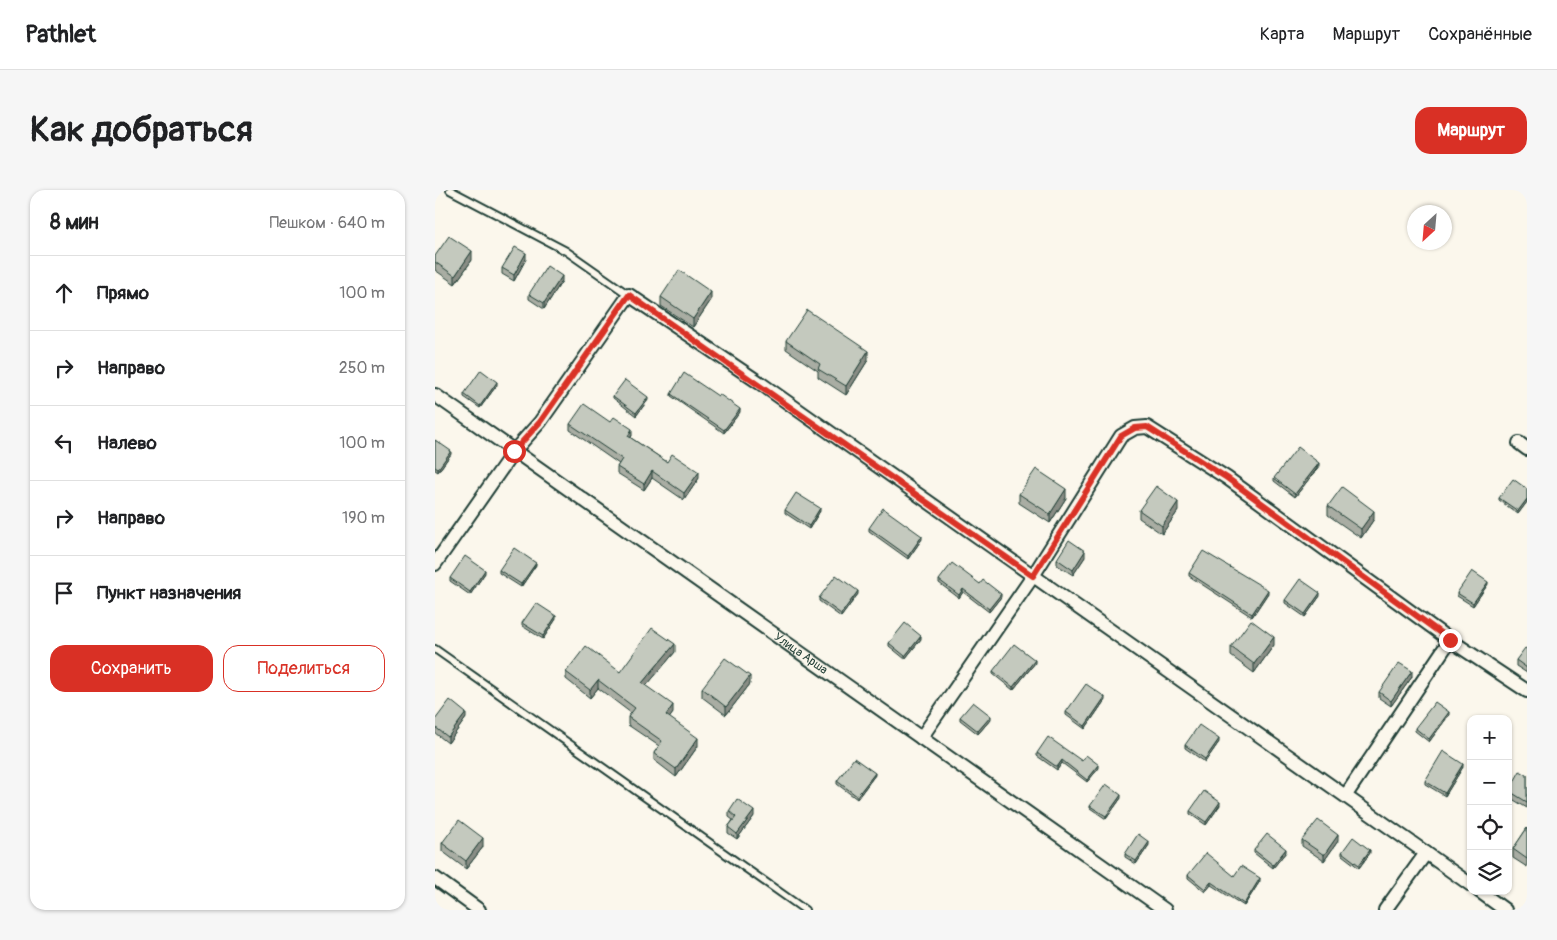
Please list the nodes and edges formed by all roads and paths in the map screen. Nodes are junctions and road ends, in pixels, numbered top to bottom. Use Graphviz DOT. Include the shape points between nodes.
graph roads {
  1 [pos="450,190"];
  2 [pos="629,295"];
  3 [pos="435,395"];
  4 [pos="514,451"];
  5 [pos="435,564"];
  6 [pos="1033,576"];
  7 [pos="1450,640"];
  8 [pos="435,649"];
  9 [pos="1527,691"];
  10 [pos="921,738"];
  11 [pos="1346,795"];
  12 [pos="1426,852"];
  13 [pos="435,878"];
  14 [pos="1467,882"];
  15 [pos="1484,895"];
  16 [pos="479,910"];
  17 [pos="805,910"];
  18 [pos="1165,910"];
  19 [pos="1385,910"];
  20 [pos="1505,910"];
  1 -- 2 [label="lane" via="566,251"];
  2 -- 4 [label="street" via="540,422"];
  2 -- 6 [label="street"];
  3 -- 4 [label="street, Улица Арша"];
  4 -- 5 [label="street"];
  4 -- 10 [label="street, Улица Арша"];
  6 -- 7 [label="street" via="1121,436 1135,428 1147,427 1227,478"];
  6 -- 10 [label="street"];
  6 -- 11 [label="street"];
  7 -- 9 [label="street"];
  7 -- 11 [label="street"];
  8 -- 17 [label="lane"];
  10 -- 18 [label="street, Улица Арша"];
  11 -- 12 [label="street"];
  12 -- 14 [label="street"];
  12 -- 19 [label="street"];
  13 -- 16 [label="street"];
  15 -- 20 [label="street"];
}
